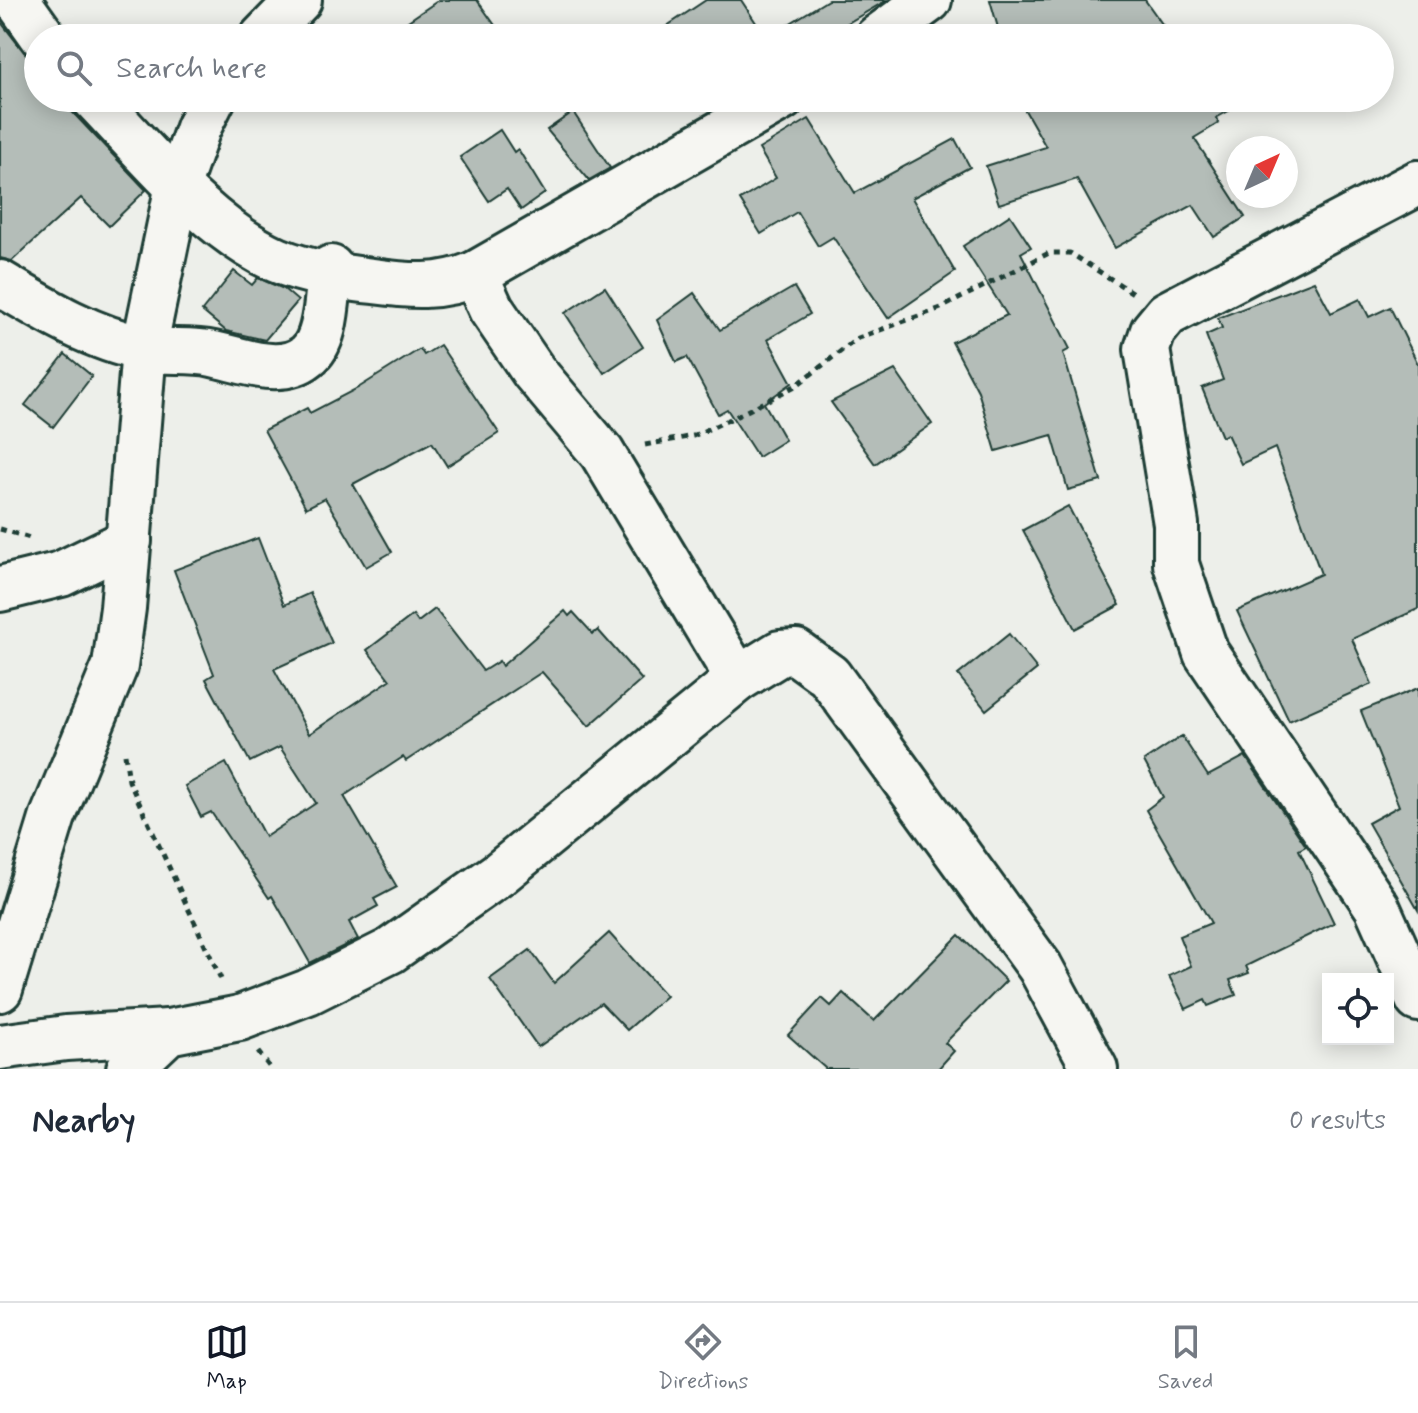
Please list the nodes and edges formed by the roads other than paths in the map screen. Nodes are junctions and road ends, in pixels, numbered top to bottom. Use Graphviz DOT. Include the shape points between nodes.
graph roads {
  1 [pos="17,0"];
  2 [pos="299,0"];
  3 [pos="929,0"];
  4 [pos="34,24"];
  5 [pos="276,24"];
  6 [pos="896,24"];
  7 [pos="108,112"];
  8 [pos="206,112"];
  9 [pos="758,112"];
  10 [pos="1418,183"];
  11 [pos="178,185"];
  12 [pos="330,272"];
  13 [pos="475,274"];
  14 [pos="0,283"];
  15 [pos="144,349"];
  16 [pos="129,541"];
  17 [pos="0,589"];
  18 [pos="738,679"];
  19 [pos="0,989"];
  20 [pos="1418,999"];
  21 [pos="168,1032"];
  22 [pos="0,1047"];
  23 [pos="129,1069"];
  24 [pos="1095,1069"];
  1 -- 4 [label="street"];
  2 -- 5 [label="street"];
  3 -- 6 [label="street"];
  7 -- 11 [label="street"];
  8 -- 11 [label="street"];
  9 -- 13 [label="street"];
  10 -- 20 [label="street" via="1167,314 1147,349 1176,524 1176,564 1206,653 1377,907"];
  11 -- 12 [label="street" via="225,227 275,259"];
  11 -- 15 [label="street"];
  12 -- 13 [label="street" via="432,286"];
  12 -- 15 [label="street" via="318,344 289,365"];
  13 -- 18 [label="street" via="491,309 534,372 602,453"];
  14 -- 15 [label="street" via="66,322"];
  15 -- 16 [label="street"];
  16 -- 17 [label="street" via="61,574"];
  16 -- 19 [label="street" via="115,666 53,816"];
  18 -- 21 [label="street" via="454,909 390,951 240,1018"];
  18 -- 24 [label="street" via="780,653 796,652 829,676 1040,967"];
  21 -- 22 [label="street"];
  21 -- 23 [label="street"];
}
